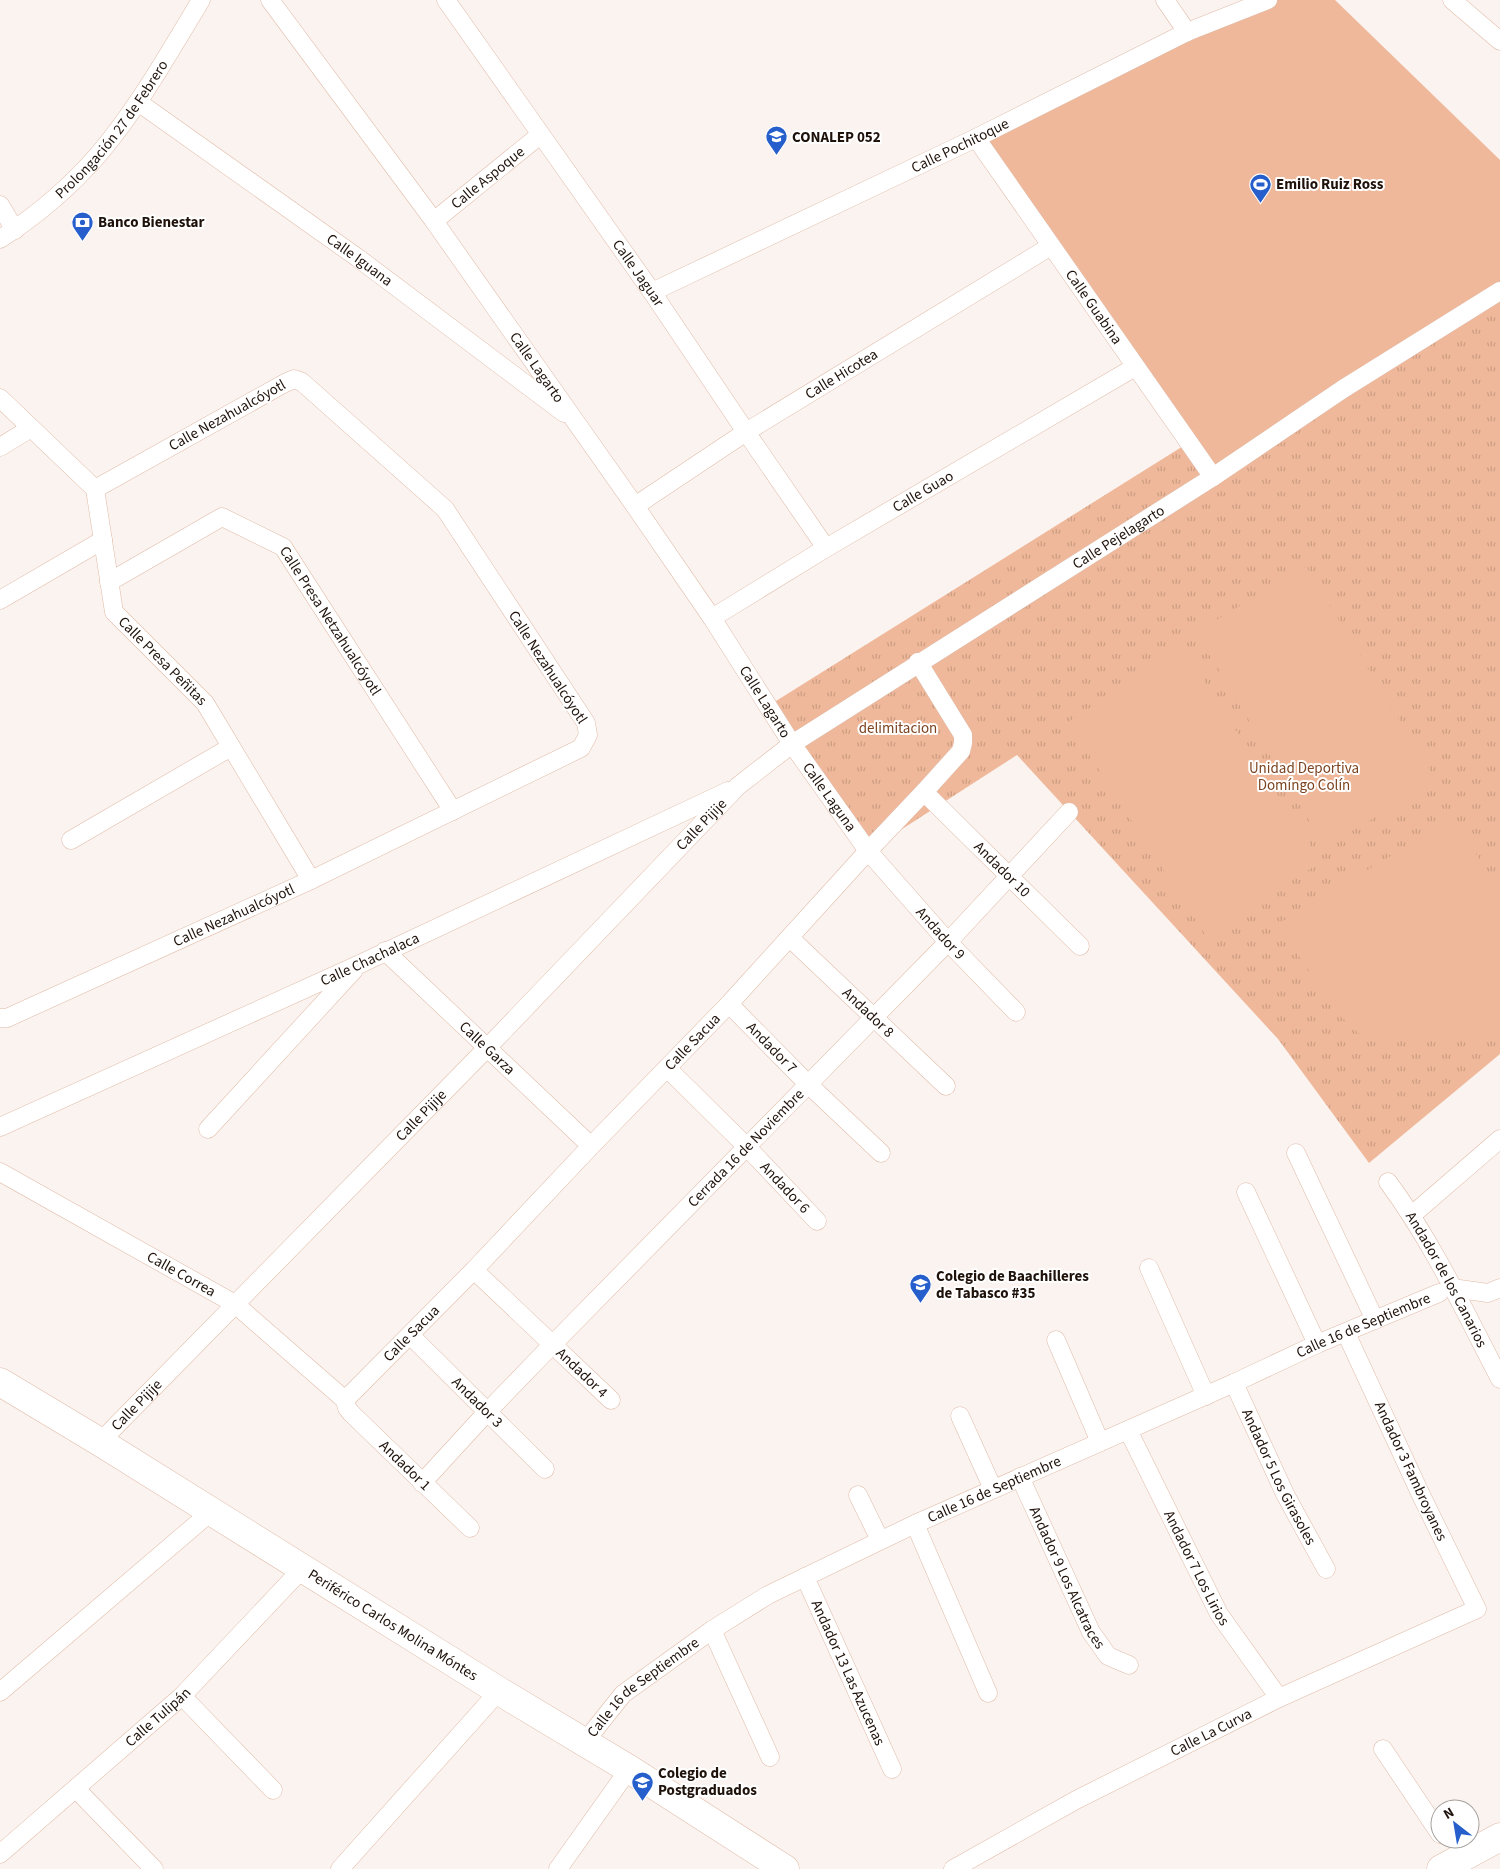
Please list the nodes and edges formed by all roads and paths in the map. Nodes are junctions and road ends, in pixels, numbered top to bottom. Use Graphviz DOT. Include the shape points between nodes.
graph roads {
  1 [pos="270,0"];
  2 [pos="446,0"];
  3 [pos="1166,0"];
  4 [pos="1268,0"];
  5 [pos="1452,0"];
  6 [pos="197,2"];
  7 [pos="1187,32"];
  8 [pos="1500,41"];
  9 [pos="138,102"];
  10 [pos="540,135"];
  11 [pos="976,138"];
  12 [pos="0,205"];
  13 [pos="434,221"];
  14 [pos="7,235"];
  15 [pos="1051,246"];
  16 [pos="1500,291"];
  17 [pos="652,292"];
  18 [pos="1135,367"];
  19 [pos="0,398"];
  20 [pos="578,424"];
  21 [pos="31,428"];
  22 [pos="746,432"];
  23 [pos="0,447"];
  24 [pos="1213,477"];
  25 [pos="95,489"];
  26 [pos="635,506"];
  27 [pos="103,540"];
  28 [pos="826,548"];
  29 [pos="109,582"];
  30 [pos="0,600"];
  31 [pos="712,618"];
  32 [pos="918,662"];
  33 [pos="792,744"];
  34 [pos="231,746"];
  35 [pos="738,786"];
  36 [pos="924,792"];
  37 [pos="453,810"];
  38 [pos="1069,812"];
  39 [pos="71,840"];
  40 [pos="868,851"];
  41 [pos="1009,877"];
  42 [pos="311,880"];
  43 [pos="790,938"];
  44 [pos="948,942"];
  45 [pos="1080,946"];
  46 [pos="385,951"];
  47 [pos="360,964"];
  48 [pos="729,1004"];
  49 [pos="1016,1012"];
  50 [pos="0,1018"];
  51 [pos="874,1018"];
  52 [pos="488,1047"];
  53 [pos="668,1068"];
  54 [pos="808,1084"];
  55 [pos="946,1086"];
  56 [pos="0,1128"];
  57 [pos="208,1129"];
  58 [pos="1500,1139"];
  59 [pos="591,1146"];
  60 [pos="746,1146"];
  61 [pos="881,1153"];
  62 [pos="1296,1153"];
  63 [pos="0,1172"];
  64 [pos="1388,1182"];
  65 [pos="1246,1192"];
  66 [pos="1412,1214"];
  67 [pos="816,1221"];
  68 [pos="1149,1268"];
  69 [pos="474,1270"];
  70 [pos="1500,1288"];
  71 [pos="1446,1290"];
  72 [pos="235,1304"];
  73 [pos="1375,1320"];
  74 [pos="1346,1333"];
  75 [pos="410,1335"];
  76 [pos="1056,1340"];
  77 [pos="1317,1344"];
  78 [pos="552,1345"];
  79 [pos="1500,1379"];
  80 [pos="0,1382"];
  81 [pos="1234,1383"];
  82 [pos="1206,1396"];
  83 [pos="344,1400"];
  84 [pos="611,1400"];
  85 [pos="488,1410"];
  86 [pos="960,1416"];
  87 [pos="1128,1430"];
  88 [pos="100,1442"];
  89 [pos="1100,1442"];
  90 [pos="545,1469"];
  91 [pos="1020,1477"];
  92 [pos="422,1483"];
  93 [pos="993,1489"];
  94 [pos="858,1495"];
  95 [pos="212,1511"];
  96 [pos="915,1524"];
  97 [pos="470,1528"];
  98 [pos="880,1540"];
  99 [pos="303,1568"];
  100 [pos="1326,1569"];
  101 [pos="805,1577"];
  102 [pos="1477,1609"];
  103 [pos="712,1630"];
  104 [pos="1129,1664"];
  105 [pos="499,1691"];
  106 [pos="0,1692"];
  107 [pos="988,1693"];
  108 [pos="182,1696"];
  109 [pos="1279,1698"];
  110 [pos="584,1743"];
  111 [pos="1383,1749"];
  112 [pos="770,1757"];
  113 [pos="629,1769"];
  114 [pos="892,1769"];
  115 [pos="76,1788"];
  116 [pos="273,1790"];
  117 [pos="1430,1819"];
  118 [pos="1500,1837"];
  119 [pos="0,1854"];
  120 [pos="1447,1856"];
  121 [pos="154,1869"];
  122 [pos="340,1869"];
  123 [pos="558,1869"];
  124 [pos="785,1869"];
  125 [pos="954,1869"];
  1 -- 13 [label="street, Calle Lagarto"];
  2 -- 10 [label="street, Calle Jaguar"];
  3 -- 7 [label="street"];
  4 -- 7 [label="street, Calle Pochitoque"];
  5 -- 8 [label="street"];
  6 -- 9 [label="street, Prolongación 27 de Febrero"];
  7 -- 11 [label="street, Calle Pochitoque"];
  9 -- 14 [label="street, Prolongación 27 de Febrero" via="98,155 58,196"];
  9 -- 20 [label="street, Calle Iguana" via="358,258"];
  10 -- 13 [label="street, Calle Aspoque"];
  10 -- 17 [label="street, Calle Jaguar"];
  11 -- 15 [label="street, Calle Guabina"];
  11 -- 17 [label="street, Calle Pochitoque"];
  12 -- 14 [label="street"];
  13 -- 20 [label="street, Calle Lagarto"];
  15 -- 18 [label="street, Calle Guabina"];
  15 -- 22 [label="street, Calle Hicotea"];
  16 -- 24 [label="street, Calle Pejelagarto" via="1343,389"];
  17 -- 22 [label="street, Calle Jaguar"];
  18 -- 24 [label="street, Calle Guabina"];
  18 -- 28 [label="street, Calle Guao"];
  19 -- 21 [label="street"];
  20 -- 26 [label="street, Calle Lagarto"];
  21 -- 23 [label="street"];
  21 -- 25 [label="street"];
  22 -- 26 [label="street, Calle Hicotea"];
  22 -- 28 [label="street, Calle Jaguar"];
  24 -- 32 [label="street, Calle Pejelagarto"];
  25 -- 27 [label="street, Calle Presa Peñitas"];
  25 -- 37 [label="street, Calle Nezahualcóyotl" via="294,378 445,509 586,723 588,735 581,748"];
  26 -- 31 [label="street, Calle Lagarto"];
  27 -- 29 [label="street, Calle Presa Peñitas"];
  27 -- 30 [label="street"];
  28 -- 31 [label="street, Calle Guao"];
  29 -- 34 [label="street, Calle Presa Peñitas" via="114,612 205,703"];
  29 -- 37 [label="street, Calle Presa Netzahualcóyotl" via="222,517 283,547"];
  31 -- 33 [label="street, Calle Lagarto"];
  32 -- 33 [label="street, Calle Pejelagarto"];
  32 -- 36 [label="street, Calle Sacua" via="963,735 961,751"];
  33 -- 35 [label="street, Calle Pejelagarto"];
  33 -- 40 [label="street, Calle Laguna"];
  34 -- 39 [label="street"];
  34 -- 42 [label="street, Calle Presa Peñitas"];
  35 -- 46 [label="street, Calle Chachalaca"];
  35 -- 52 [label="street, Calle Pijije"];
  36 -- 40 [label="street, Calle Sacua"];
  36 -- 41 [label="street, Andador 10"];
  37 -- 42 [label="street, Calle Nezahualcóyotl"];
  38 -- 41 [label="street, Cerrada 16 de Noviembre"];
  40 -- 43 [label="street, Calle Sacua"];
  40 -- 44 [label="street, Andador 9"];
  41 -- 44 [label="street, Cerrada 16 de Noviembre"];
  41 -- 45 [label="street, Andador 10"];
  42 -- 50 [label="street, Calle Nezahualcóyotl" via="7,1018"];
  43 -- 48 [label="street, Calle Sacua"];
  43 -- 51 [label="street, Andador 8"];
  44 -- 49 [label="street, Andador 9"];
  44 -- 51 [label="street, Cerrada 16 de Noviembre"];
  46 -- 47 [label="street, Calle Chachalaca"];
  46 -- 52 [label="street, Calle Garza"];
  47 -- 56 [label="street, Calle Chachalaca"];
  47 -- 57 [label="street"];
  48 -- 53 [label="street, Calle Sacua"];
  48 -- 54 [label="street, Andador 7"];
  51 -- 54 [label="street, Cerrada 16 de Noviembre"];
  51 -- 55 [label="street, Andador 8"];
  52 -- 59 [label="street, Calle Garza"];
  52 -- 72 [label="street, Calle Pijije"];
  53 -- 59 [label="street, Calle Sacua"];
  53 -- 60 [label="street, Andador 6"];
  54 -- 60 [label="street, Cerrada 16 de Noviembre"];
  54 -- 61 [label="street, Andador 7"];
  58 -- 66 [label="street"];
  59 -- 69 [label="street, Calle Sacua"];
  60 -- 67 [label="street, Andador 6"];
  60 -- 78 [label="street, Cerrada 16 de Noviembre"];
  62 -- 73 [label="street"];
  63 -- 72 [label="street, Calle Correa"];
  64 -- 66 [label="street, Andador de los Canarios"];
  65 -- 77 [label="street"];
  66 -- 71 [label="street, Andador de los Canarios"];
  68 -- 82 [label="street"];
  69 -- 75 [label="street, Calle Sacua"];
  69 -- 78 [label="street, Andador 4"];
  70 -- 71 [label="street" via="1488,1292"];
  71 -- 73 [label="street, Calle 16 de Septiembre"];
  71 -- 79 [label="street, Andador de los Canarios"];
  72 -- 83 [label="street, Calle Correa"];
  72 -- 88 [label="street, Calle Pijije"];
  73 -- 74 [label="street, Calle 16 de Septiembre"];
  74 -- 77 [label="street, Calle 16 de Septiembre"];
  74 -- 102 [label="street, Andador 3 Fambroyanes"];
  75 -- 83 [label="street, Calle Sacua"];
  75 -- 85 [label="street, Andador 3"];
  76 -- 89 [label="street"];
  77 -- 81 [label="street, Calle 16 de Septiembre"];
  78 -- 84 [label="street, Andador 4"];
  78 -- 85 [label="street, Cerrada 16 de Noviembre"];
  80 -- 88 [label="main road, Periférico Carlos Molina Móntes"];
  81 -- 82 [label="street, Calle 16 de Septiembre"];
  81 -- 100 [label="street, Andador 5 Los Girasoles" via="1285,1494"];
  82 -- 87 [label="street, Calle 16 de Septiembre"];
  83 -- 92 [label="street, Andador 1" via="347,1408"];
  85 -- 90 [label="street, Andador 3"];
  85 -- 92 [label="street, Cerrada 16 de Noviembre"];
  86 -- 93 [label="street"];
  87 -- 89 [label="street, Calle 16 de Septiembre"];
  87 -- 109 [label="street, Andador 7 Los Lirios" via="1219,1614"];
  88 -- 95 [label="main road, Periférico Carlos Molina Móntes"];
  89 -- 91 [label="street, Calle 16 de Septiembre"];
  91 -- 93 [label="street, Calle 16 de Septiembre"];
  91 -- 104 [label="street, Andador 9 Los Alcatraces" via="1090,1632 1108,1656"];
  92 -- 97 [label="street, Andador 1"];
  93 -- 96 [label="street, Calle 16 de Septiembre"];
  94 -- 98 [label="street"];
  95 -- 99 [label="main road, Periférico Carlos Molina Móntes"];
  95 -- 106 [label="street"];
  96 -- 98 [label="street, Calle 16 de Septiembre"];
  96 -- 107 [label="street"];
  98 -- 101 [label="street, Calle 16 de Septiembre"];
  99 -- 105 [label="main road, Periférico Carlos Molina Móntes"];
  99 -- 108 [label="street, Calle Tulipán"];
  101 -- 103 [label="street, Calle 16 de Septiembre" via="768,1595"];
  101 -- 114 [label="street, Andador 13 Las Azucenas"];
  102 -- 109 [label="street, Calle La Curva"];
  103 -- 110 [label="street, Calle 16 de Septiembre" via="623,1694"];
  103 -- 112 [label="street"];
  105 -- 110 [label="main road, Periférico Carlos Molina Móntes"];
  105 -- 122 [label="street"];
  108 -- 115 [label="street, Calle Tulipán"];
  108 -- 116 [label="street"];
  109 -- 125 [label="street, Calle La Curva" via="1076,1800"];
  110 -- 113 [label="main road, Periférico Carlos Molina Móntes"];
  111 -- 117 [label="street"];
  113 -- 123 [label="street"];
  113 -- 124 [label="main road, Periférico Carlos Molina Móntes"];
  115 -- 119 [label="street, Calle Tulipán"];
  115 -- 121 [label="street"];
  118 -- 120 [label="main road"];
}
